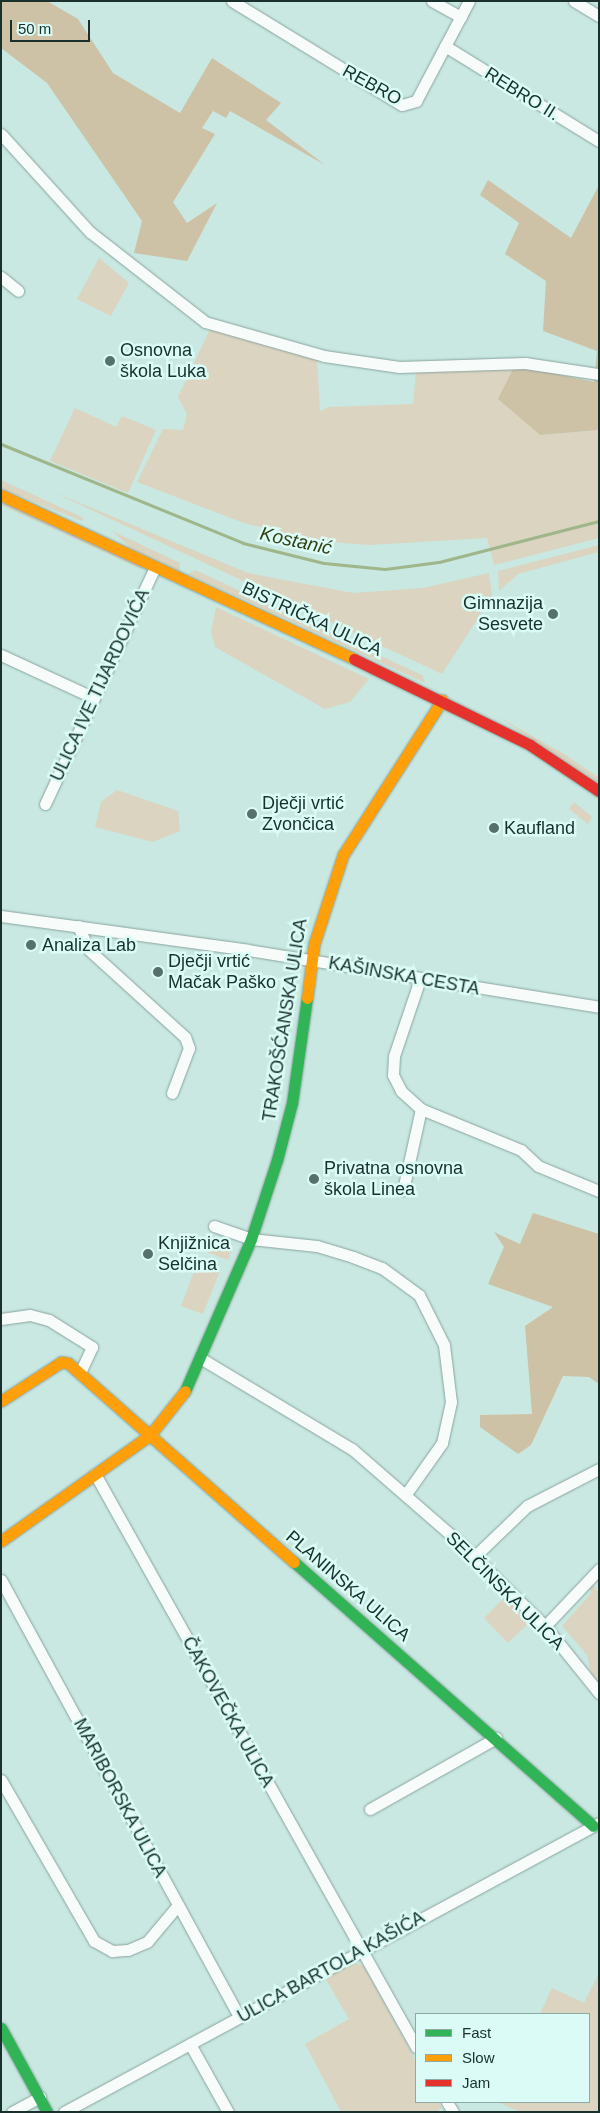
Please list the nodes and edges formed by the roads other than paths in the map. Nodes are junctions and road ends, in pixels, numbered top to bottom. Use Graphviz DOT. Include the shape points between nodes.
graph roads {
  1 [pos="232,1"];
  2 [pos="432,1"];
  3 [pos="470,1"];
  4 [pos="574,1"];
  5 [pos="599,16"];
  6 [pos="461,17"];
  7 [pos="445,46"];
  8 [pos="1,134"];
  9 [pos="599,141"];
  10 [pos="1,277"];
  11 [pos="18,291"];
  12 [pos="599,374"];
  13 [pos="1,495"];
  14 [pos="155,567"];
  15 [pos="1,655"];
  16 [pos="94,698"];
  17 [pos="442,700"];
  18 [pos="599,791"];
  19 [pos="45,804"];
  20 [pos="1,916"];
  21 [pos="78,926"];
  22 [pos="312,960"];
  23 [pos="420,979"];
  24 [pos="599,1007"];
  25 [pos="172,1093"];
  26 [pos="421,1109"];
  27 [pos="402,1190"];
  28 [pos="599,1191"];
  29 [pos="214,1226"];
  30 [pos="251,1238"];
  31 [pos="1,1319"];
  32 [pos="202,1360"];
  33 [pos="80,1373"];
  34 [pos="1,1402"];
  35 [pos="150,1435"];
  36 [pos="599,1469"];
  37 [pos="95,1474"];
  38 [pos="406,1494"];
  39 [pos="1,1541"];
  40 [pos="474,1556"];
  41 [pos="599,1569"];
  42 [pos="1,1580"];
  43 [pos="545,1626"];
  44 [pos="599,1693"];
  45 [pos="496,1738"];
  46 [pos="1,1780"];
  47 [pos="370,1809"];
  48 [pos="596,1824"];
  49 [pos="178,1905"];
  50 [pos="361,1950"];
  51 [pos="240,2017"];
  52 [pos="1,2028"];
  53 [pos="190,2044"];
  54 [pos="415,2045"];
  55 [pos="40,2097"];
  56 [pos="12,2112"];
  57 [pos="47,2112"];
  58 [pos="64,2112"];
  59 [pos="228,2112"];
  1 -- 7 [label="street, REBRO" via="402,105 416,101"];
  2 -- 6 [label="street"];
  3 -- 6 [label="street, REBRO"];
  4 -- 5 [label="street"];
  6 -- 7 [label="street, REBRO"];
  7 -- 9 [label="street, REBRO II."];
  8 -- 12 [label="street" via="90,232 205,322 324,356 399,367 525,363"];
  10 -- 11 [label="street"];
  13 -- 14 [label="street, BISTRIČKA ULICA"];
  14 -- 16 [label="street, ULICA IVE TIJARDOVIĆA"];
  14 -- 17 [label="street, BISTRIČKA ULICA"];
  15 -- 16 [label="street"];
  16 -- 19 [label="street, ULICA IVE TIJARDOVIĆA"];
  17 -- 18 [label="street, BISTRIČKA ULICA" via="530,745"];
  17 -- 22 [label="street, TRAKOŠĆANSKA ULICA" via="343,855 321,911"];
  20 -- 21 [label="street, KAŠINSKA CESTA"];
  21 -- 22 [label="street, KAŠINSKA CESTA"];
  21 -- 25 [label="street" via="89,950 185,1037 189,1048"];
  22 -- 23 [label="street, KAŠINSKA CESTA"];
  22 -- 30 [label="street, TRAKOŠĆANSKA ULICA" via="292,1102"];
  23 -- 24 [label="street, KAŠINSKA CESTA"];
  23 -- 26 [label="street" via="394,1056 393,1075 401,1091"];
  26 -- 27 [label="street"];
  26 -- 28 [label="street" via="521,1150 538,1166"];
  29 -- 30 [label="street"];
  30 -- 32 [label="street, TRAKOŠĆANSKA ULICA"];
  30 -- 38 [label="street" via="317,1246 382,1268 419,1294 444,1345 451,1402 442,1443"];
  31 -- 33 [label="street" via="30,1315 49,1320 92,1347"];
  32 -- 35 [label="street, TRAKOŠĆANSKA ULICA" via="182,1397"];
  32 -- 38 [label="street, SELČINSKA ULICA" via="298,1414 352,1449"];
  33 -- 34 [label="street, PLANINSKA ULICA" via="62,1362"];
  33 -- 35 [label="street, PLANINSKA ULICA"];
  35 -- 37 [label="street, TRAKOŠĆANSKA ULICA"];
  35 -- 45 [label="street, PLANINSKA ULICA"];
  36 -- 40 [label="street" via="527,1506"];
  37 -- 39 [label="street, TRAKOŠĆANSKA ULICA"];
  37 -- 50 [label="street, ČAKOVEČKA ULICA"];
  38 -- 40 [label="street, SELČINSKA ULICA"];
  40 -- 43 [label="street, SELČINSKA ULICA"];
  41 -- 43 [label="street"];
  42 -- 49 [label="street, MARIBORSKA ULICA"];
  43 -- 44 [label="street, SELČINSKA ULICA"];
  45 -- 47 [label="street"];
  45 -- 48 [label="street, PLANINSKA ULICA"];
  46 -- 49 [label="street" via="94,1941 112,1951 128,1950 147,1942"];
  48 -- 50 [label="street, ULICA BARTOLA KAŠIĆA"];
  49 -- 51 [label="street, MARIBORSKA ULICA"];
  50 -- 51 [label="street, ULICA BARTOLA KAŠIĆA"];
  50 -- 54 [label="street, ČAKOVEČKA ULICA"];
  51 -- 53 [label="street, ULICA BARTOLA KAŠIĆA"];
  52 -- 55 [label="street"];
  53 -- 58 [label="street, ULICA BARTOLA KAŠIĆA"];
  53 -- 59 [label="street"];
  55 -- 56 [label="street"];
  55 -- 57 [label="street"];
}
